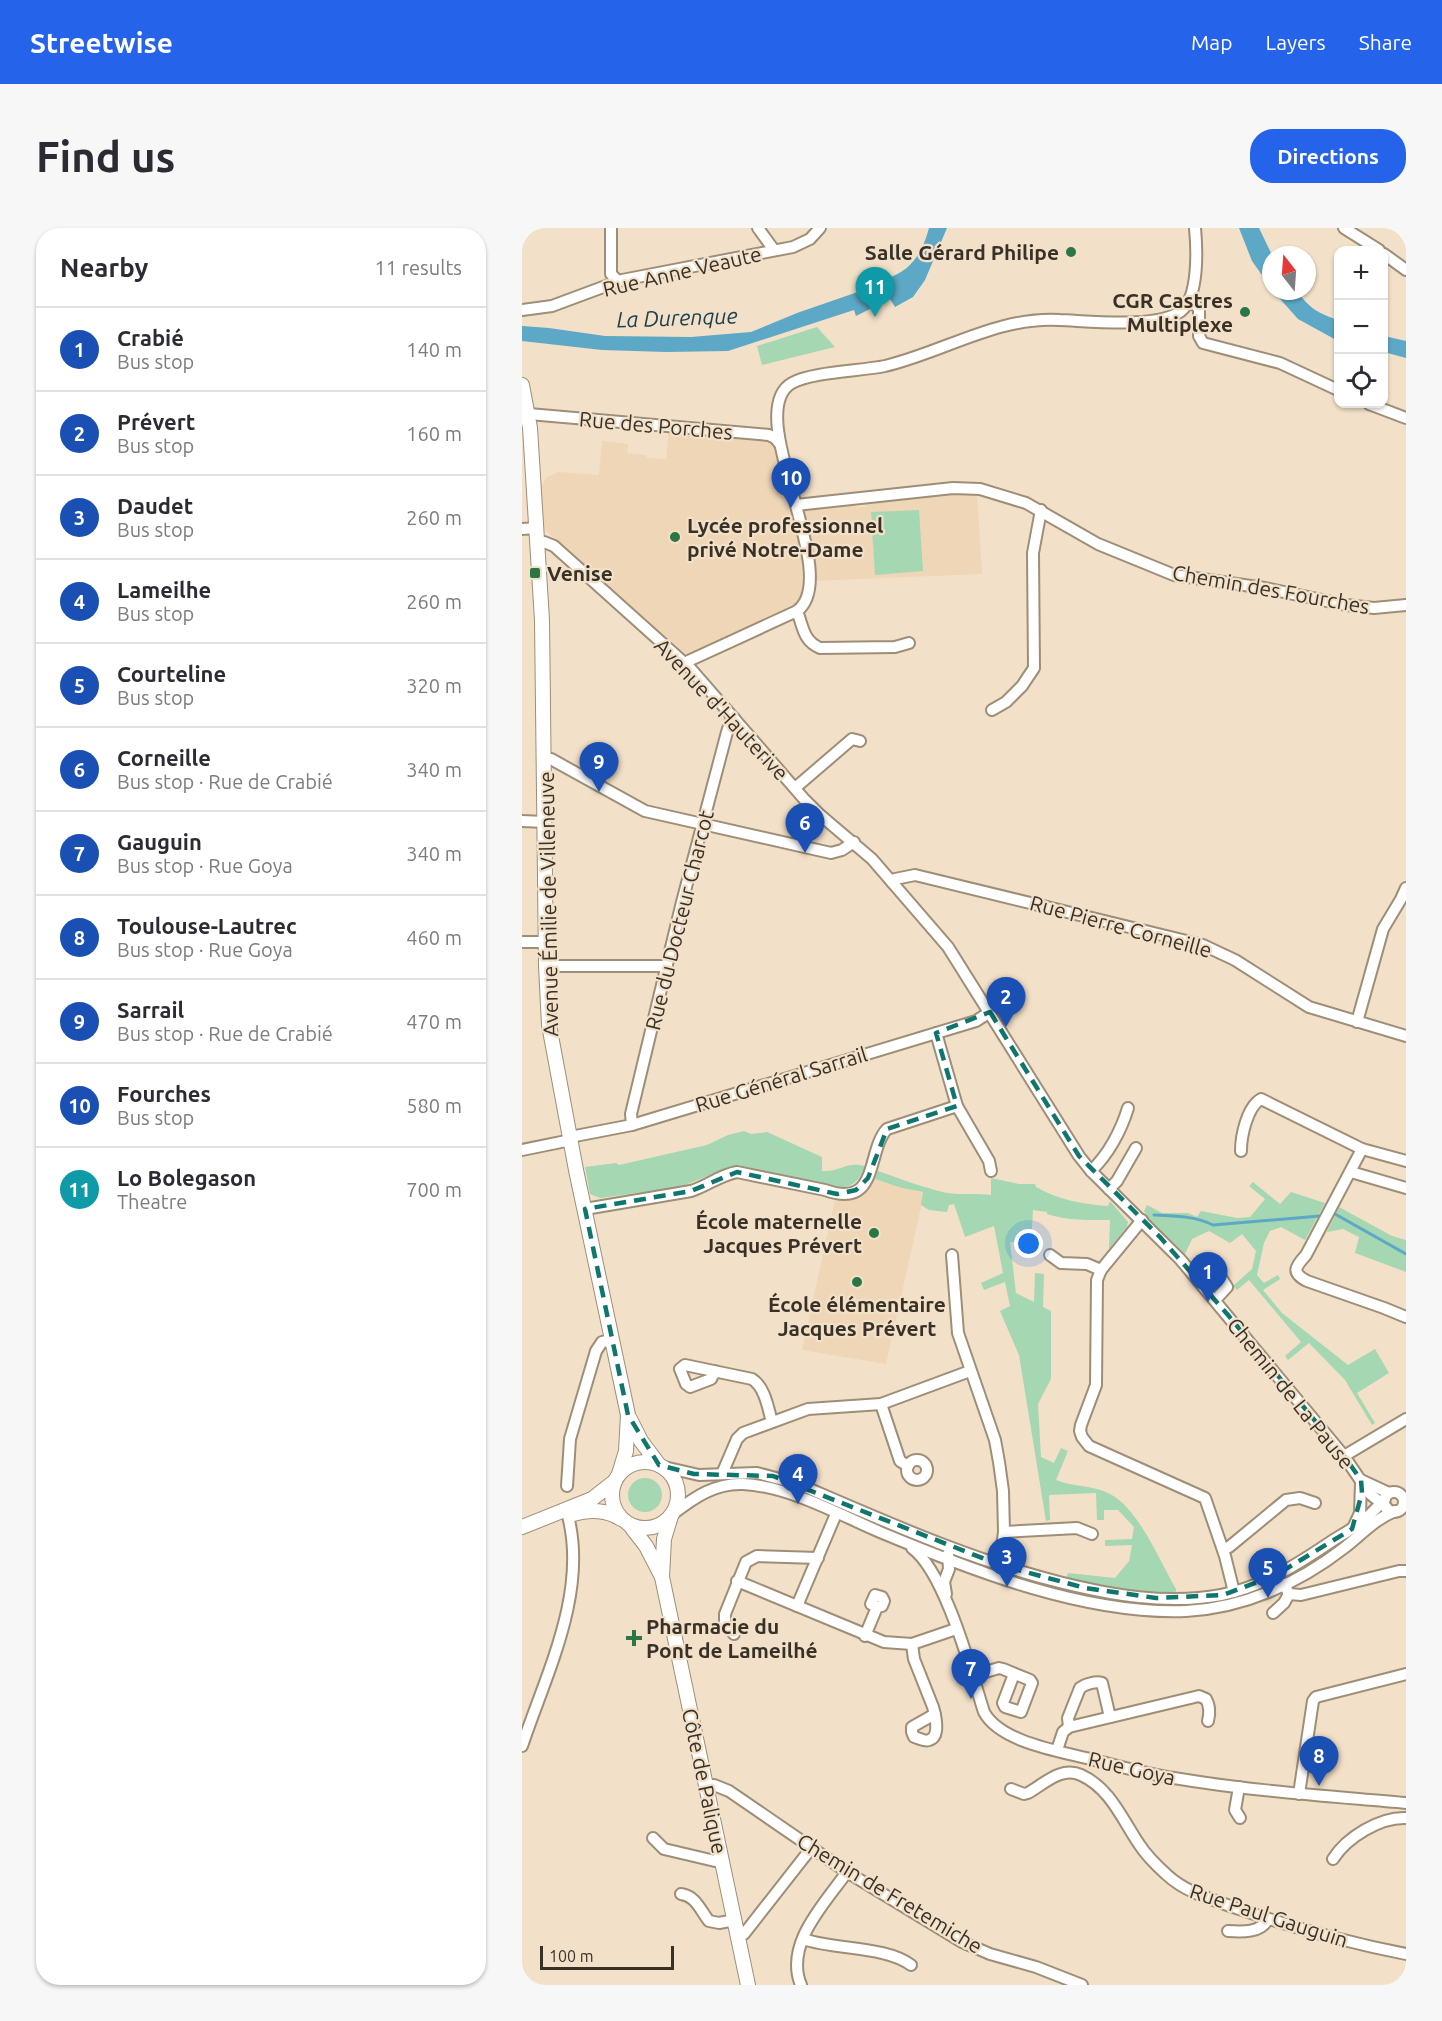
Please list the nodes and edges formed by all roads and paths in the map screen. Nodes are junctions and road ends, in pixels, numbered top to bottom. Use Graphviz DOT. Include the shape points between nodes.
graph roads {
  1 [pos="611,228"];
  2 [pos="758,228"];
  3 [pos="820,228"];
  4 [pos="1195,228"];
  5 [pos="1344,228"];
  6 [pos="1373,246"];
  7 [pos="774,250"];
  8 [pos="1388,257"];
  9 [pos="1406,270"];
  10 [pos="618,281"];
  11 [pos="1190,298"];
  12 [pos="522,309"];
  13 [pos="522,385"];
  14 [pos="1334,388"];
  15 [pos="1380,408"];
  16 [pos="529,414"];
  17 [pos="1406,418"];
  18 [pos="780,444"];
  19 [pos="795,505"];
  20 [pos="1041,510"];
  21 [pos="522,530"];
  22 [pos="537,535"];
  23 [pos="1406,605"];
  24 [pos="797,611"];
  25 [pos="909,643"];
  26 [pos="684,663"];
  27 [pos="992,710"];
  28 [pos="734,718"];
  29 [pos="860,741"];
  30 [pos="544,759"];
  31 [pos="795,788"];
  32 [pos="522,821"];
  33 [pos="545,822"];
  34 [pos="702,824"];
  35 [pos="854,842"];
  36 [pos="892,882"];
  37 [pos="1406,888"];
  38 [pos="1401,911"];
  39 [pos="522,942"];
  40 [pos="546,942"];
  41 [pos="546,966"];
  42 [pos="668,966"];
  43 [pos="990,1012"];
  44 [pos="1357,1022"];
  45 [pos="936,1033"];
  46 [pos="1406,1036"];
  47 [pos="957,1106"];
  48 [pos="1128,1108"];
  49 [pos="632,1125"];
  50 [pos="570,1139"];
  51 [pos="1136,1148"];
  52 [pos="1362,1149"];
  53 [pos="522,1150"];
  54 [pos="1241,1151"];
  55 [pos="1406,1161"];
  56 [pos="991,1171"];
  57 [pos="1091,1171"];
  58 [pos="1351,1172"];
  59 [pos="1406,1188"];
  60 [pos="1109,1189"];
  61 [pos="585,1209"];
  62 [pos="1142,1220"];
  63 [pos="952,1255"];
  64 [pos="1050,1255"];
  65 [pos="1101,1270"];
  66 [pos="1212,1271"];
  67 [pos="1215,1300"];
  68 [pos="1406,1317"];
  69 [pos="612,1340"];
  70 [pos="715,1371"];
  71 [pos="970,1371"];
  72 [pos="881,1404"];
  73 [pos="628,1415"];
  74 [pos="1406,1419"];
  75 [pos="772,1422"];
  76 [pos="1344,1456"];
  77 [pos="662,1466"];
  78 [pos="908,1466"];
  79 [pos="722,1474"];
  80 [pos="617,1477"];
  81 [pos="1361,1480"];
  82 [pos="567,1486"];
  83 [pos="1397,1500"];
  84 [pos="1315,1503"];
  85 [pos="673,1514"];
  86 [pos="836,1514"];
  87 [pos="568,1516"];
  88 [pos="539,1521"];
  89 [pos="626,1522"];
  90 [pos="522,1527"];
  91 [pos="1352,1529"];
  92 [pos="1004,1532"];
  93 [pos="1092,1534"];
  94 [pos="901,1541"];
  95 [pos="1223,1549"];
  96 [pos="948,1555"];
  97 [pos="818,1558"];
  98 [pos="1000,1565"];
  99 [pos="931,1569"];
  100 [pos="1406,1571"];
  101 [pos="662,1577"];
  102 [pos="997,1577"];
  103 [pos="737,1581"];
  104 [pos="1287,1589"];
  105 [pos="1234,1592"];
  106 [pos="947,1603"];
  107 [pos="885,1604"];
  108 [pos="797,1606"];
  109 [pos="1273,1613"];
  110 [pos="956,1629"];
  111 [pos="734,1634"];
  112 [pos="865,1635"];
  113 [pos="912,1644"];
  114 [pos="1014,1674"];
  115 [pos="1406,1674"];
  116 [pos="972,1676"];
  117 [pos="935,1714"];
  118 [pos="1110,1717"];
  119 [pos="1208,1721"];
  120 [pos="1069,1727"];
  121 [pos="522,1746"];
  122 [pos="1057,1750"];
  123 [pos="1079,1756"];
  124 [pos="1075,1773"];
  125 [pos="710,1785"];
  126 [pos="1239,1787"];
  127 [pos="1011,1789"];
  128 [pos="1299,1794"];
  129 [pos="1406,1803"];
  130 [pos="1240,1818"];
  131 [pos="1406,1818"];
  132 [pos="653,1838"];
  133 [pos="809,1846"];
  134 [pos="1333,1858"];
  135 [pos="722,1860"];
  136 [pos="847,1872"];
  137 [pos="681,1894"];
  138 [pos="1268,1919"];
  139 [pos="735,1920"];
  140 [pos="1228,1931"];
  141 [pos="741,1934"];
  142 [pos="803,1939"];
  143 [pos="1406,1954"];
  144 [pos="911,1965"];
  145 [pos="748,1985"];
  146 [pos="801,1985"];
  147 [pos="1082,1985"];
  1 -- 10 [label="street" via="611,274"];
  2 -- 7 [label="street"];
  3 -- 7 [label="street, Rue Anne Veaute" via="802,244"];
  4 -- 11 [label="street" via="1195,271"];
  5 -- 6 [label="street"];
  7 -- 10 [label="street, Rue Anne Veaute"];
  8 -- 9 [label="street"];
  10 -- 12 [label="street, Rue Anne Veaute" via="552,306"];
  11 -- 14 [label="street" via="1199,309 1202,342 1280,363"];
  11 -- 18 [label="street" via="1180,312 1164,319 1017,323 901,362 792,383 778,401"];
  13 -- 16 [label="main road, Avenue Émilie de Villeneuve"];
  15 -- 17 [label="street"];
  16 -- 18 [label="street, Rue des Porches" via="769,435"];
  16 -- 22 [label="main road, Avenue Émilie de Villeneuve"];
  18 -- 19 [label="street"];
  19 -- 20 [label="street, Chemin des Fourches" via="972,488 1004,494"];
  19 -- 24 [label="street" via="808,552 809,588 807,601"];
  20 -- 23 [label="street, Chemin des Fourches" via="1098,544 1174,575 1346,605"];
  20 -- 27 [label="street" via="1033,553 1034,668 1022,686"];
  21 -- 22 [label="street"];
  22 -- 26 [label="street, Avenue d'Hauterive"];
  22 -- 30 [label="main road, Avenue Émilie de Villeneuve"];
  24 -- 25 [label="street" via="806,638 820,648 895,647"];
  24 -- 26 [label="street"];
  26 -- 28 [label="street, Avenue d'Hauterive"];
  28 -- 31 [label="street, Avenue d'Hauterive"];
  28 -- 34 [label="street, Rue du Docteur Charcot"];
  29 -- 31 [label="street, Avenue d'Hauterive" via="852,740"];
  30 -- 33 [label="main road, Avenue Émilie de Villeneuve"];
  30 -- 34 [label="street" via="551,759 640,809"];
  31 -- 35 [label="street, Avenue d'Hauterive"];
  32 -- 33 [label="street"];
  33 -- 40 [label="main road, Avenue Émilie de Villeneuve"];
  34 -- 35 [label="street" via="831,853"];
  34 -- 42 [label="street, Rue du Docteur Charcot"];
  35 -- 36 [label="street, Avenue d'Hauterive"];
  36 -- 43 [label="street, Chemin de La Pause" via="948,947"];
  36 -- 44 [label="street, Rue Pierre Corneille" via="915,875 1203,945 1235,960 1308,1007"];
  37 -- 38 [label="street"];
  38 -- 44 [label="street" via="1383,929"];
  39 -- 40 [label="street"];
  40 -- 41 [label="main road, Avenue Émilie de Villeneuve"];
  41 -- 42 [label="street"];
  41 -- 50 [label="main road, Avenue Émilie de Villeneuve" via="550,1035"];
  42 -- 49 [label="street, Rue du Docteur Charcot" via="631,1114"];
  43 -- 45 [label="street, Rue Général Sarrail" via="976,1021"];
  43 -- 57 [label="street, Chemin de La Pause" via="1061,1130"];
  44 -- 46 [label="street, Rue Pierre Corneille"];
  45 -- 47 [label="street"];
  45 -- 49 [label="street, Rue Général Sarrail"];
  47 -- 56 [label="street"];
  47 -- 61 [label="street" via="887,1130 868,1178 849,1192 837,1194 744,1172 731,1173 680,1194"];
  48 -- 57 [label="street" via="1106,1154"];
  49 -- 50 [label="street, Rue Général Sarrail"];
  50 -- 53 [label="street, Rue Général Sarrail"];
  50 -- 61 [label="main road, Avenue Émilie de Villeneuve"];
  51 -- 60 [label="street"];
  52 -- 54 [label="street" via="1262,1099 1256,1103 1241,1133"];
  52 -- 55 [label="street"];
  52 -- 58 [label="street"];
  57 -- 60 [label="street, Chemin de La Pause"];
  58 -- 59 [label="street"];
  58 -- 68 [label="street" via="1300,1261 1297,1276"];
  60 -- 62 [label="street, Chemin de La Pause"];
  61 -- 69 [label="main road, Avenue Émilie de Villeneuve"];
  62 -- 65 [label="street"];
  62 -- 67 [label="street, Chemin de La Pause"];
  63 -- 71 [label="street" via="955,1315"];
  64 -- 65 [label="street" via="1061,1263 1087,1264"];
  65 -- 95 [label="street" via="1097,1280 1096,1385 1081,1425 1082,1437 1089,1446 1202,1495"];
  66 -- 67 [label="street" via="1227,1287"];
  67 -- 76 [label="street, Chemin de La Pause"];
  69 -- 73 [label="main road, Avenue Émilie de Villeneuve"];
  69 -- 82 [label="street" via="603,1342 596,1351 570,1439"];
  70 -- 75 [label="street" via="756,1382"];
  71 -- 72 [label="street"];
  71 -- 92 [label="street" via="995,1440"];
  72 -- 75 [label="street" via="808,1409"];
  72 -- 78 [label="street" via="900,1461"];
  73 -- 77 [label="main road, Avenue Émilie de Villeneuve" via="641,1441"];
  73 -- 80 [label="main road, Avenue Émilie de Villeneuve" via="626,1451"];
  74 -- 76 [label="street"];
  75 -- 79 [label="street" via="740,1436"];
  76 -- 81 [label="street, Chemin de La Pause"];
  77 -- 79 [label="street" via="694,1474"];
  77 -- 80 [label="main road" via="638,1462"];
  77 -- 85 [label="main road" via="677,1483 679,1493"];
  79 -- 96 [label="street" via="757,1473 787,1480"];
  80 -- 88 [label="main road" via="592,1499"];
  80 -- 89 [label="main road" via="612,1498 617,1514"];
  81 -- 83 [label="street, Chemin de La Pause" via="1369,1493"];
  81 -- 91 [label="street, Chemin de La Pause" via="1360,1514"];
  83 -- 91 [label="street"];
  83 -- 104 [label="street" via="1334,1556"];
  84 -- 95 [label="street" via="1300,1498 1287,1500"];
  85 -- 86 [label="street" via="706,1491 743,1484 782,1491"];
  85 -- 89 [label="main road" via="665,1522 647,1528"];
  85 -- 101 [label="main road, Côte de Palique" via="664,1539"];
  86 -- 94 [label="street"];
  86 -- 97 [label="street"];
  87 -- 88 [label="main road"];
  87 -- 89 [label="main road" via="594,1511 615,1515"];
  87 -- 121 [label="street" via="573,1563 565,1616"];
  88 -- 90 [label="main road"];
  89 -- 101 [label="main road, Côte de Palique" via="646,1546"];
  91 -- 105 [label="street" via="1276,1575"];
  92 -- 93 [label="street" via="1077,1528"];
  92 -- 98 [label="street"];
  94 -- 96 [label="street"];
  94 -- 99 [label="street, Rue Goya"];
  95 -- 105 [label="street"];
  96 -- 98 [label="street"];
  96 -- 99 [label="street" via="935,1559"];
  96 -- 102 [label="street" via="955,1566"];
  96 -- 106 [label="street, Rue Goya" via="944,1582"];
  97 -- 103 [label="street" via="752,1557 743,1565"];
  97 -- 108 [label="street"];
  98 -- 102 [label="street"];
  98 -- 105 [label="street" via="1119,1595 1183,1598"];
  99 -- 106 [label="street, Rue Goya"];
  100 -- 104 [label="street" via="1301,1595"];
  101 -- 125 [label="main road, Côte de Palique"];
  102 -- 104 [label="street" via="1091,1602 1155,1610 1226,1606"];
  103 -- 108 [label="street"];
  103 -- 111 [label="street" via="724,1618"];
  104 -- 109 [label="street" via="1284,1603"];
  106 -- 110 [label="street, Rue Goya"];
  107 -- 112 [label="street"];
  108 -- 112 [label="street"];
  110 -- 113 [label="street"];
  110 -- 116 [label="street, Rue Goya"];
  112 -- 113 [label="street" via="884,1642"];
  113 -- 117 [label="street"];
  114 -- 116 [label="street" via="997,1668"];
  115 -- 128 [label="street" via="1316,1697"];
  116 -- 122 [label="street, Rue Goya" via="984,1712 995,1727"];
  118 -- 119 [label="street" via="1199,1696 1208,1702"];
  118 -- 120 [label="street"];
  118 -- 120 [label="street" via="1102,1683 1083,1685 1068,1718"];
  120 -- 122 [label="street" via="1063,1732"];
  122 -- 123 [label="street, Rue Goya"];
  123 -- 124 [label="street"];
  123 -- 126 [label="street, Rue Goya" via="1149,1774"];
  124 -- 127 [label="street" via="1054,1776 1024,1794"];
  124 -- 138 [label="street, Rue Paul Gauguin" via="1107,1796 1140,1846 1169,1877 1203,1896"];
  125 -- 133 [label="street, Chemin de Fretemiche" via="735,1794"];
  125 -- 135 [label="main road, Côte de Palique"];
  126 -- 128 [label="street, Rue Goya"];
  126 -- 130 [label="street" via="1236,1810"];
  128 -- 129 [label="street, Rue Goya"];
  131 -- 134 [label="street" via="1375,1826 1343,1845"];
  132 -- 135 [label="street" via="664,1849"];
  133 -- 136 [label="street, Chemin de Fretemiche"];
  133 -- 141 [label="street" via="809,1851"];
  135 -- 139 [label="main road, Côte de Palique"];
  136 -- 142 [label="street"];
  136 -- 147 [label="street, Chemin de Fretemiche" via="971,1947"];
  137 -- 139 [label="street" via="694,1900 709,1921"];
  138 -- 140 [label="street" via="1259,1928"];
  138 -- 143 [label="street, Rue Paul Gauguin"];
  139 -- 141 [label="main road, Côte de Palique"];
  141 -- 145 [label="main road, Côte de Palique"];
  142 -- 144 [label="street" via="894,1956"];
  142 -- 146 [label="street" via="797,1961"];
}
